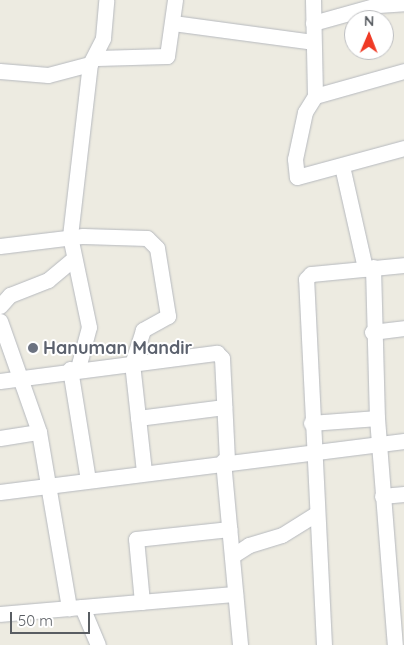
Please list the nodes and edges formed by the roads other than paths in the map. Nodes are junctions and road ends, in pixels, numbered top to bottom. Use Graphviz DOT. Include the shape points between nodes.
graph roads {
  1 [pos="106,0"];
  2 [pos="176,0"];
  3 [pos="313,0"];
  4 [pos="404,4"];
  5 [pos="173,23"];
  6 [pos="313,23"];
  7 [pos="313,42"];
  8 [pos="93,61"];
  9 [pos="0,70"];
  10 [pos="404,71"];
  11 [pos="315,96"];
  12 [pos="404,148"];
  13 [pos="342,166"];
  14 [pos="70,236"];
  15 [pos="0,246"];
  16 [pos="74,258"];
  17 [pos="404,264"];
  18 [pos="369,268"];
  19 [pos="0,306"];
  20 [pos="0,321"];
  21 [pos="404,328"];
  22 [pos="372,332"];
  23 [pos="132,362"];
  24 [pos="74,368"];
  25 [pos="22,378"];
  26 [pos="0,382"];
  27 [pos="224,407"];
  28 [pos="138,418"];
  29 [pos="376,418"];
  30 [pos="311,423"];
  31 [pos="38,432"];
  32 [pos="0,438"];
  33 [pos="404,441"];
  34 [pos="378,446"];
  35 [pos="312,453"];
  36 [pos="225,461"];
  37 [pos="144,472"];
  38 [pos="88,480"];
  39 [pos="48,486"];
  40 [pos="0,492"];
  41 [pos="404,494"];
  42 [pos="382,496"];
  43 [pos="315,514"];
  44 [pos="229,529"];
  45 [pos="232,556"];
  46 [pos="235,594"];
  47 [pos="142,602"];
  48 [pos="398,602"];
  49 [pos="75,608"];
  50 [pos="0,614"];
  51 [pos="98,645"];
  52 [pos="240,645"];
  53 [pos="324,645"];
  54 [pos="395,645"];
  1 -- 8 [label="street"];
  2 -- 5 [label="street"];
  3 -- 6 [label="street"];
  4 -- 6 [label="street" via="383,4"];
  5 -- 7 [label="street"];
  5 -- 8 [label="street" via="170,52 163,59"];
  6 -- 7 [label="street"];
  7 -- 11 [label="street"];
  8 -- 9 [label="street" via="48,75"];
  8 -- 14 [label="street"];
  10 -- 11 [label="street"];
  11 -- 13 [label="street" via="305,112 295,174 304,176"];
  12 -- 13 [label="street"];
  13 -- 18 [label="street"];
  14 -- 15 [label="street"];
  14 -- 16 [label="street"];
  14 -- 23 [label="street" via="147,238 157,248 168,316 143,330"];
  16 -- 19 [label="street" via="48,280 10,295"];
  16 -- 24 [label="street" via="89,327"];
  17 -- 18 [label="street"];
  18 -- 22 [label="street"];
  18 -- 30 [label="street" via="311,274 306,279"];
  20 -- 25 [label="street"];
  21 -- 22 [label="street"];
  22 -- 29 [label="street"];
  23 -- 24 [label="street"];
  23 -- 27 [label="street" via="217,353 222,358"];
  23 -- 28 [label="street"];
  24 -- 25 [label="street"];
  24 -- 38 [label="street"];
  25 -- 26 [label="street"];
  25 -- 31 [label="street"];
  27 -- 28 [label="street"];
  27 -- 36 [label="street"];
  28 -- 37 [label="street"];
  29 -- 30 [label="street"];
  29 -- 34 [label="street"];
  30 -- 35 [label="street"];
  31 -- 32 [label="street"];
  31 -- 39 [label="street"];
  33 -- 34 [label="street"];
  34 -- 35 [label="street"];
  34 -- 42 [label="street"];
  35 -- 36 [label="street"];
  35 -- 43 [label="street"];
  36 -- 37 [label="street"];
  36 -- 44 [label="street"];
  37 -- 38 [label="street"];
  38 -- 39 [label="street"];
  39 -- 40 [label="street"];
  39 -- 49 [label="street"];
  41 -- 42 [label="street"];
  42 -- 48 [label="street"];
  43 -- 45 [label="street" via="282,535 249,545"];
  43 -- 53 [label="street"];
  44 -- 45 [label="street"];
  44 -- 47 [label="street" via="136,539"];
  45 -- 46 [label="street"];
  46 -- 47 [label="street"];
  46 -- 52 [label="street"];
  47 -- 49 [label="street"];
  48 -- 54 [label="street"];
  49 -- 50 [label="street"];
  49 -- 51 [label="street"];
}
